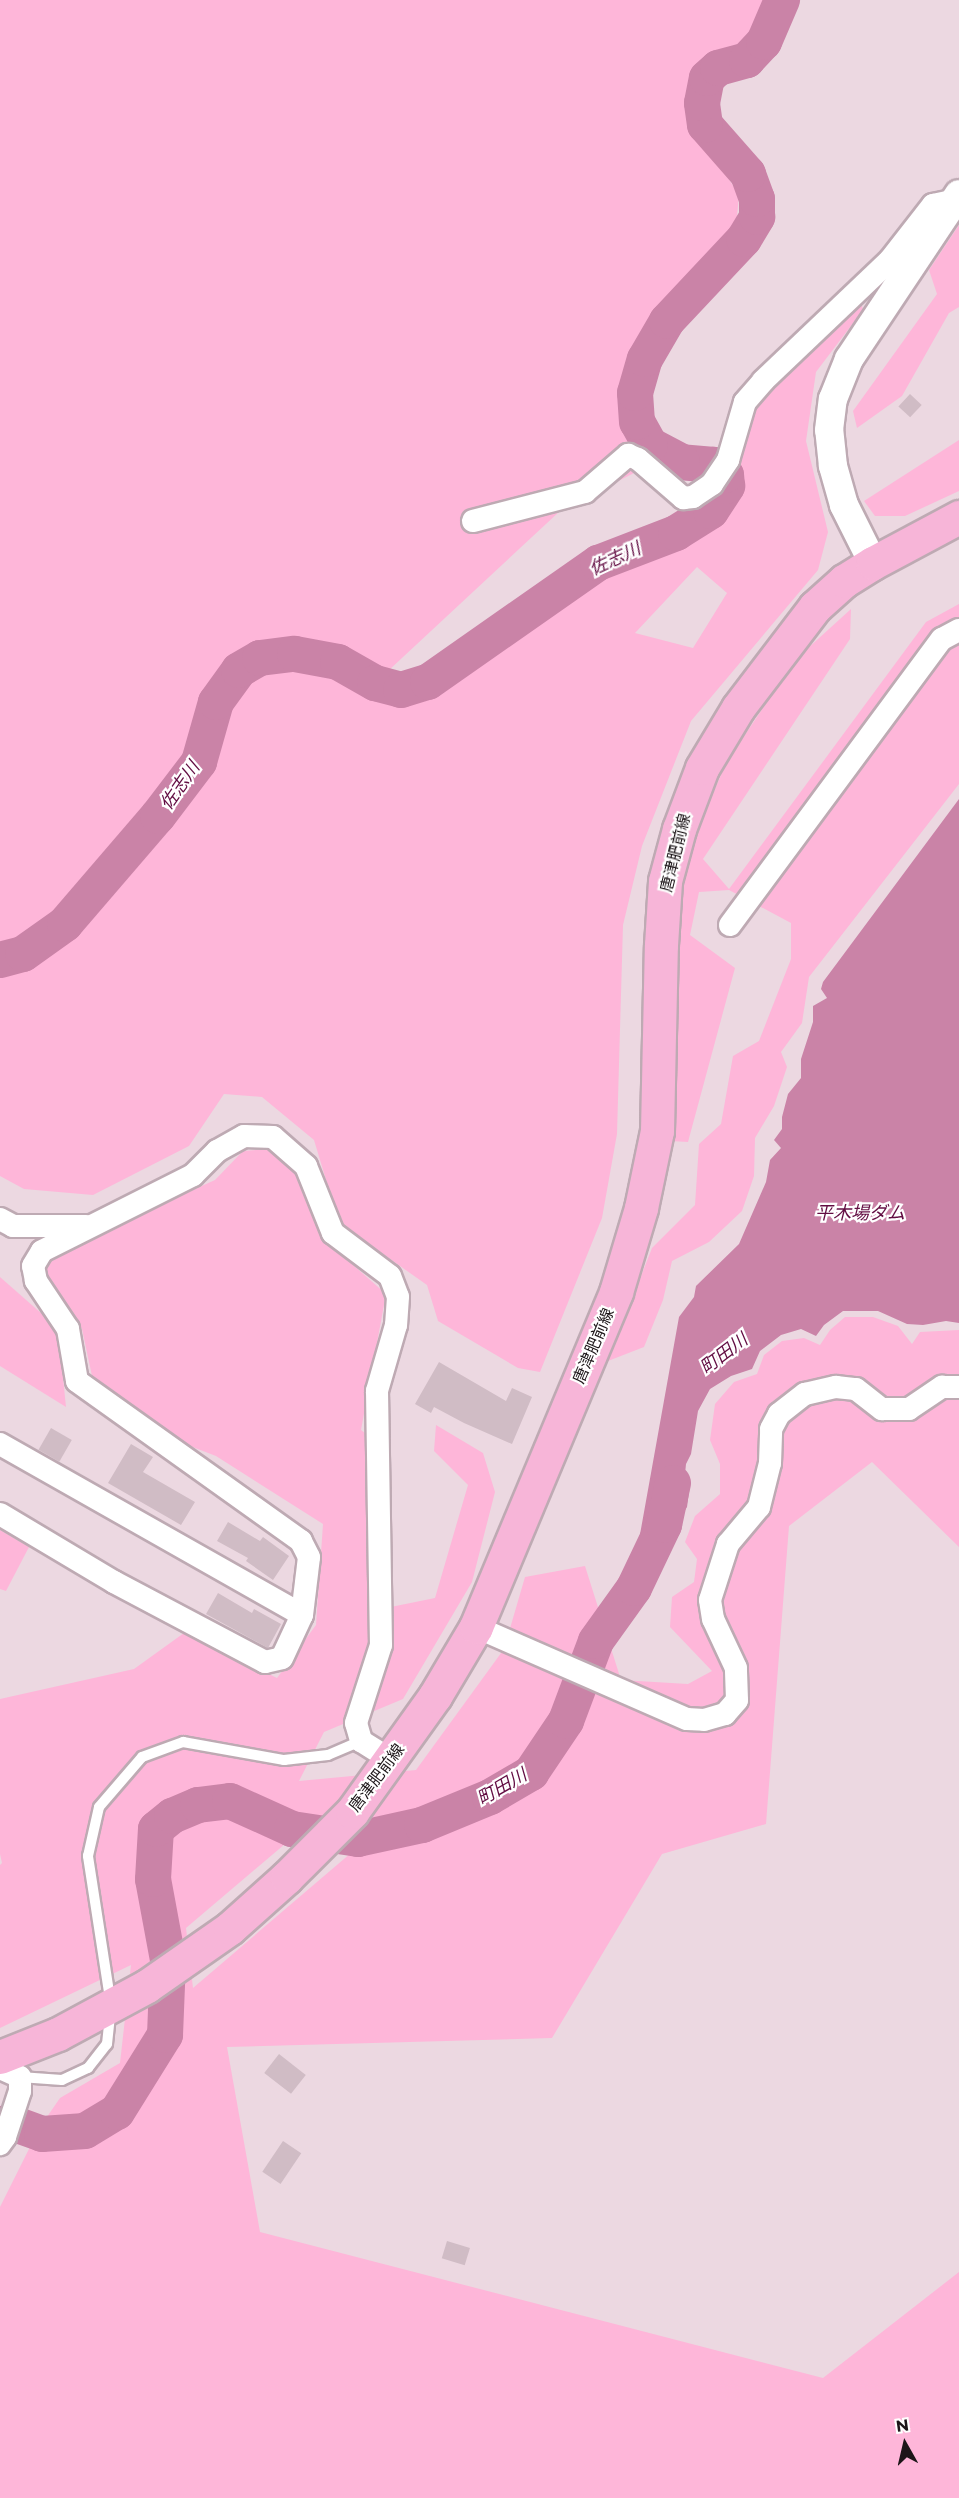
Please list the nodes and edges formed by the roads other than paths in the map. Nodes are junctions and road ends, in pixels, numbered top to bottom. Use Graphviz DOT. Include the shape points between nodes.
graph roads {
  1 [pos="958,197"];
  2 [pos="959,517"];
  3 [pos="473,521"];
  4 [pos="873,562"];
  5 [pos="959,630"];
  6 [pos="730,925"];
  7 [pos="0,1219"];
  8 [pos="88,1226"];
  9 [pos="959,1387"];
  10 [pos="0,1444"];
  11 [pos="0,1514"];
  12 [pos="302,1615"];
  13 [pos="491,1633"];
  14 [pos="362,1741"];
  15 [pos="391,1760"];
  16 [pos="111,2005"];
  17 [pos="7,2067"];
  18 [pos="2,2140"];
  1 -- 3 [label="street" via="933,205 890,260 763,381 746,402 728,460 712,484 693,497 683,498 638,459 628,455 585,492"];
  1 -- 4 [label="street" via="849,359 833,399 829,430 833,466 844,505"];
  2 -- 4 [label="main road, 唐津肥前線"];
  4 -- 13 [label="main road, 唐津肥前線" via="814,607 776,655 702,768 679,829 665,880 657,1131 641,1208 616,1292"];
  5 -- 6 [label="street" via="942,639"];
  7 -- 8 [label="street" via="13,1226"];
  8 -- 12 [label="street" via="42,1251 33,1266 36,1281 68,1329 77,1382 301,1541 309,1557"];
  8 -- 14 [label="street" via="193,1175 217,1151 244,1136 273,1137 306,1166 333,1233 390,1276 398,1297 396,1325 377,1391 381,1645 357,1723"];
  9 -- 13 [label="street" via="942,1387 909,1409 882,1409 856,1389 836,1387 804,1394 779,1414 771,1430 771,1463 759,1507 728,1544 710,1600 713,1619 736,1668 737,1700 725,1714 704,1720 687,1719"];
  10 -- 12 [label="street"];
  11 -- 12 [label="street" via="114,1582 265,1662 282,1658"];
  13 -- 15 [label="main road, 唐津肥前線" via="435,1696"];
  14 -- 15 [label="street"];
  14 -- 16 [label="lane" via="328,1755 284,1760 183,1742 142,1757 99,1807 88,1856"];
  15 -- 16 [label="main road, 唐津肥前線" via="352,1812 230,1928 147,1986"];
  16 -- 17 [label="main road, 唐津肥前線"];
  16 -- 17 [label="lane" via="108,2044 87,2068 62,2080"];
  17 -- 18 [label="street" via="20,2091"];
}
